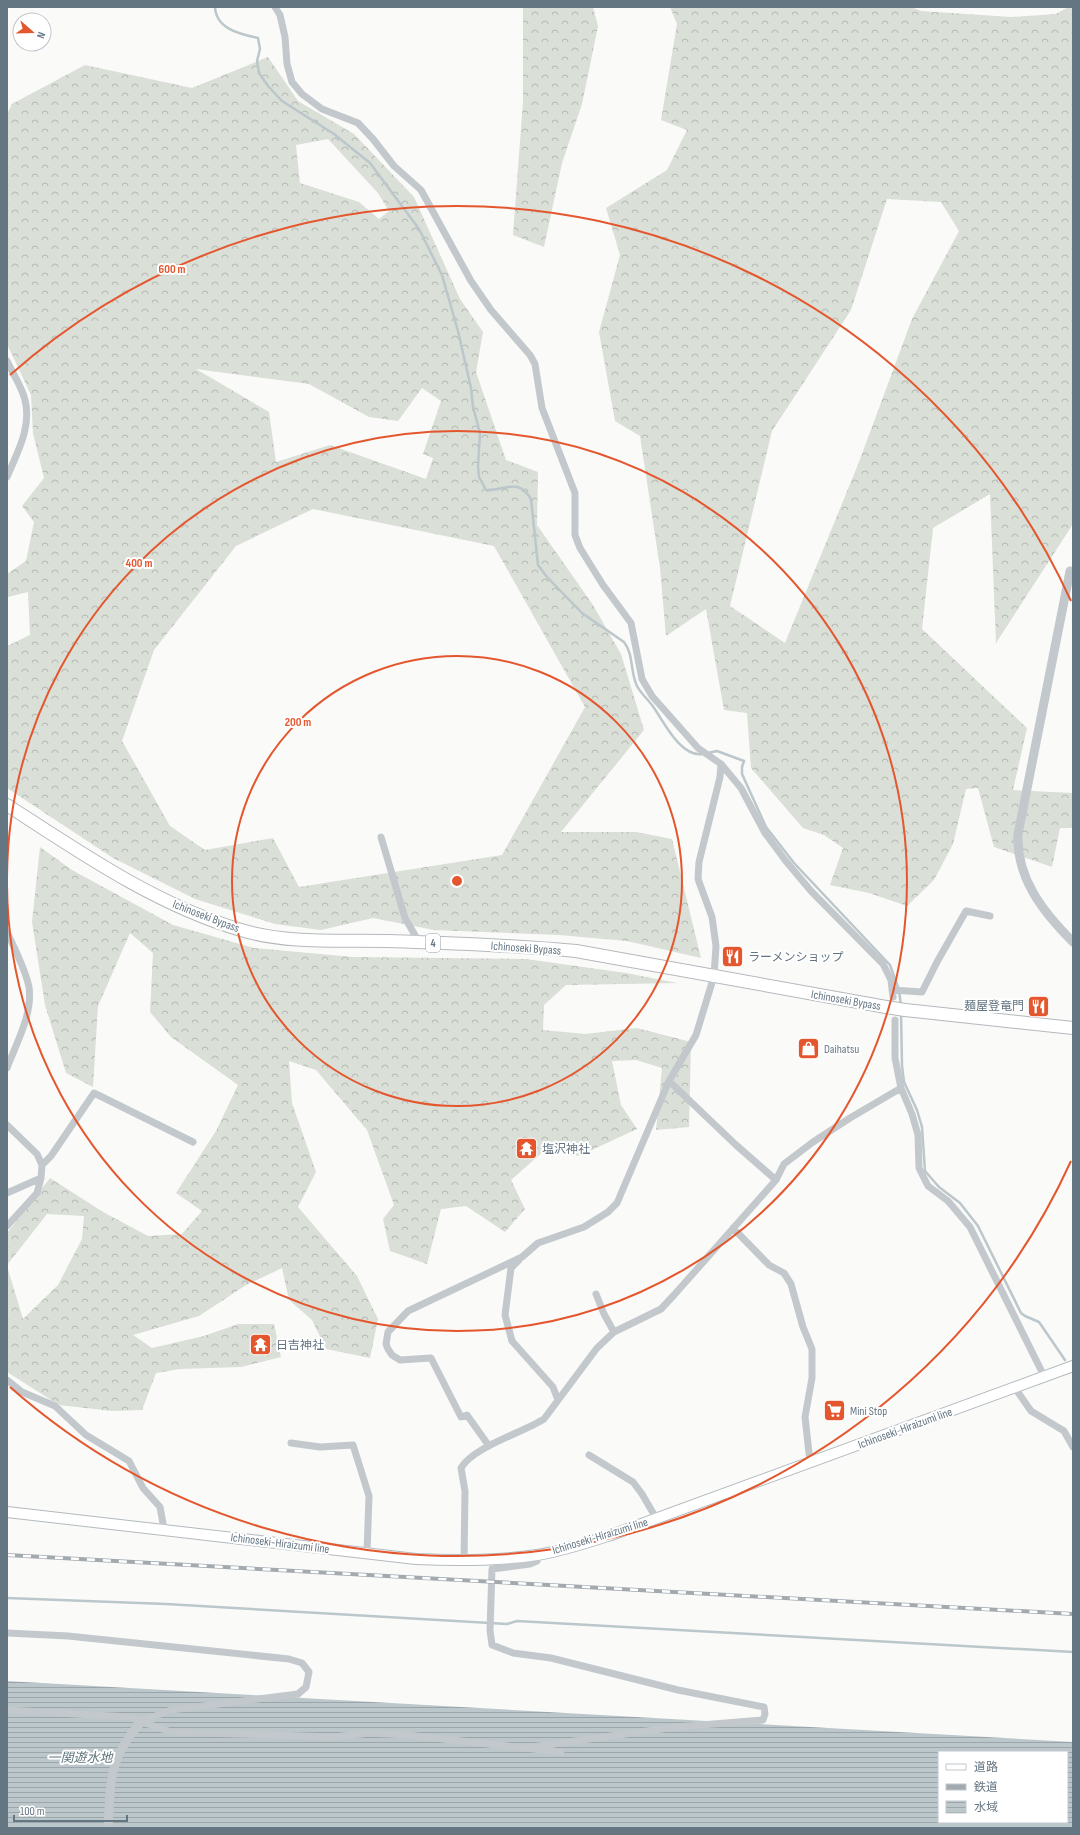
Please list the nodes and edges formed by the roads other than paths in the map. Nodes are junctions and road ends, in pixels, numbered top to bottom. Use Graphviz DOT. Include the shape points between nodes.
graph roads {
  1 [pos="275,7"];
  2 [pos="7,361"];
  3 [pos="7,477"];
  4 [pos="1070,571"];
  5 [pos="721,764"];
  6 [pos="7,805"];
  7 [pos="381,837"];
  8 [pos="990,916"];
  9 [pos="7,932"];
  10 [pos="420,942"];
  11 [pos="1073,942"];
  12 [pos="714,976"];
  13 [pos="890,998"];
  14 [pos="895,1020"];
  15 [pos="1073,1028"];
  16 [pos="7,1068"];
  17 [pos="668,1081"];
  18 [pos="901,1088"];
  19 [pos="7,1125"];
  20 [pos="192,1142"];
  21 [pos="42,1165"];
  22 [pos="41,1178"];
  23 [pos="776,1180"];
  24 [pos="7,1193"];
  25 [pos="7,1226"];
  26 [pos="733,1228"];
  27 [pos="522,1256"];
  28 [pos="596,1294"];
  29 [pos="614,1332"];
  30 [pos="1073,1366"];
  31 [pos="1044,1376"];
  32 [pos="7,1380"];
  33 [pos="1015,1388"];
  34 [pos="558,1400"];
  35 [pos="291,1443"];
  36 [pos="489,1446"];
  37 [pos="1073,1447"];
  38 [pos="588,1455"];
  39 [pos="810,1462"];
  40 [pos="7,1512"];
  41 [pos="656,1518"];
  42 [pos="164,1529"];
  43 [pos="367,1553"];
  44 [pos="539,1554"];
  45 [pos="464,1561"];
  46 [pos="7,1633"];
  47 [pos="7,1710"];
  48 [pos="142,1721"];
  49 [pos="524,1748"];
  50 [pos="561,1752"];
  51 [pos="108,1828"];
  1 -- 5 [label="street" via="280,15 292,82 302,94 322,109 358,123 394,166 422,190 471,281 491,310 530,355 535,364 542,408 575,494 575,534 580,548 631,624 642,679 652,696 701,750"];
  2 -- 3 [label="street" via="25,399 28,417 25,433"];
  4 -- 11 [label="street" via="1017,849 1021,867 1046,914"];
  5 -- 12 [label="street" via="699,862 698,879 712,917 716,946"];
  5 -- 13 [label="street" via="741,788 764,833 785,860 816,896 883,964 891,980"];
  6 -- 10 [label="highway, Ichinoseki Bypass / 4" via="144,889 182,909 242,930 309,940"];
  7 -- 10 [label="street" via="405,918"];
  8 -- 13 [label="street" via="966,911 922,992"];
  9 -- 16 [label="street" via="21,962 29,989 28,1007"];
  10 -- 12 [label="highway, Ichinoseki Bypass / 4" via="576,951"];
  12 -- 13 [label="highway, Ichinoseki Bypass / 4"];
  12 -- 17 [label="street" via="696,1035"];
  13 -- 15 [label="highway, Ichinoseki Bypass / 4, bridge" via="905,1010"];
  14 -- 18 [label="street" via="895,1058"];
  17 -- 23 [label="street"];
  17 -- 27 [label="street" via="617,1203 584,1227 538,1243"];
  18 -- 23 [label="street" via="813,1142 784,1164"];
  18 -- 31 [label="street" via="918,1135 919,1168 928,1186 948,1201 970,1227"];
  19 -- 21 [label="street" via="37,1154"];
  20 -- 21 [label="street" via="94,1093 51,1156"];
  21 -- 22 [label="street"];
  22 -- 24 [label="street"];
  22 -- 25 [label="street" via="37,1193"];
  23 -- 26 [label="street"];
  26 -- 29 [label="street" via="661,1309"];
  26 -- 39 [label="street" via="769,1265 784,1273 791,1284 812,1349 812,1378 805,1417"];
  27 -- 34 [label="street" via="511,1268 505,1315 512,1340 553,1387"];
  27 -- 36 [label="street" via="408,1311 388,1332 386,1344 392,1355 400,1360 431,1358 461,1417 467,1415"];
  28 -- 29 [label="street"];
  29 -- 34 [label="street" via="597,1348"];
  30 -- 31 [label="main road, Ichinoseki-Hiraizumi line"];
  31 -- 33 [label="main road, Ichinoseki-Hiraizumi line"];
  32 -- 42 [label="street" via="22,1392 55,1406 86,1435 129,1461 143,1488 160,1507"];
  33 -- 37 [label="street" via="1031,1411 1064,1430"];
  33 -- 39 [label="main road, Ichinoseki-Hiraizumi line"];
  34 -- 36 [label="street" via="544,1418 532,1426"];
  35 -- 43 [label="street" via="320,1447 353,1445 369,1496"];
  36 -- 45 [label="street" via="466,1460 461,1468 465,1491"];
  38 -- 41 [label="street" via="633,1482"];
  39 -- 41 [label="main road, Ichinoseki-Hiraizumi line"];
  40 -- 42 [label="main road, Ichinoseki-Hiraizumi line"];
  41 -- 44 [label="main road, Ichinoseki-Hiraizumi line" via="574,1546"];
  42 -- 43 [label="main road, Ichinoseki-Hiraizumi line"];
  43 -- 45 [label="main road, Ichinoseki-Hiraizumi line"];
  44 -- 45 [label="main road, Ichinoseki-Hiraizumi line" via="497,1560"];
  44 -- 49 [label="street" via="537,1561 530,1564 492,1569 492,1645 513,1653 551,1658 678,1690 764,1707 765,1714 764,1720 676,1727"];
  46 -- 48 [label="street" via="68,1636 289,1659 302,1663 308,1672 306,1687 298,1694 171,1710"];
  47 -- 48 [label="street" via="128,1717"];
  48 -- 49 [label="street" via="171,1732 334,1737 370,1732"];
  48 -- 51 [label="street" via="130,1734 115,1762"];
  49 -- 50 [label="street"];
}
